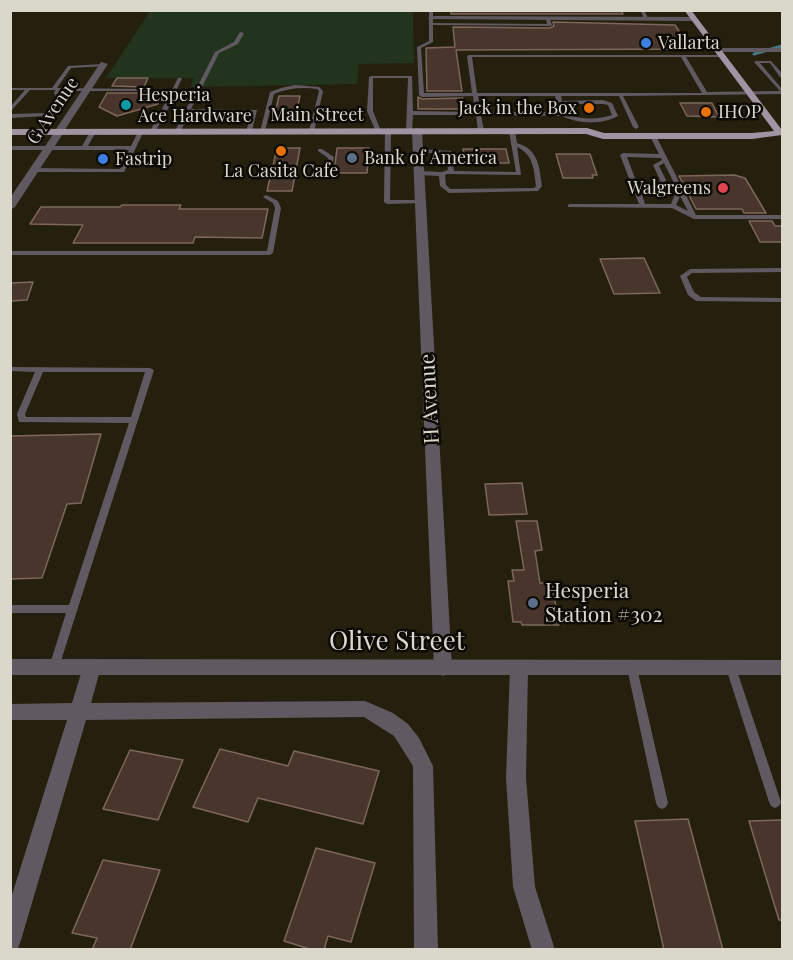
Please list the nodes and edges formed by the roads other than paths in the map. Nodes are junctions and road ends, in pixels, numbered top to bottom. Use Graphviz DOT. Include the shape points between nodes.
graph roads {
  1 [pos="642,10"];
  2 [pos="687,10"];
  3 [pos="430,18"];
  4 [pos="646,19"];
  5 [pos="693,19"];
  6 [pos="242,33"];
  7 [pos="783,50"];
  8 [pos="718,53"];
  9 [pos="683,56"];
  10 [pos="104,64"];
  11 [pos="783,76"];
  12 [pos="180,79"];
  13 [pos="10,89"];
  14 [pos="29,89"];
  15 [pos="88,89"];
  16 [pos="56,90"];
  17 [pos="783,92"];
  18 [pos="169,93"];
  19 [pos="705,94"];
  20 [pos="750,94"];
  21 [pos="476,96"];
  22 [pos="558,96"];
  23 [pos="621,96"];
  24 [pos="560,103"];
  25 [pos="10,111"];
  26 [pos="188,111"];
  27 [pos="410,113"];
  28 [pos="479,114"];
  29 [pos="563,114"];
  30 [pos="10,116"];
  31 [pos="636,127"];
  32 [pos="141,131"];
  33 [pos="153,131"];
  34 [pos="178,131"];
  35 [pos="249,131"];
  36 [pos="262,131"];
  37 [pos="312,131"];
  38 [pos="383,131"];
  39 [pos="413,131"];
  40 [pos="482,131"];
  41 [pos="512,131"];
  42 [pos="587,131"];
  43 [pos="10,132"];
  44 [pos="59,132"];
  45 [pos="93,132"];
  46 [pos="780,133"];
  47 [pos="653,136"];
  48 [pos="514,144"];
  49 [pos="10,148"];
  50 [pos="48,148"];
  51 [pos="84,148"];
  52 [pos="132,148"];
  53 [pos="320,150"];
  54 [pos="418,151"];
  55 [pos="663,158"];
  56 [pos="34,170"];
  57 [pos="420,173"];
  58 [pos="445,173"];
  59 [pos="328,176"];
  60 [pos="680,189"];
  61 [pos="637,191"];
  62 [pos="266,197"];
  63 [pos="421,202"];
  64 [pos="570,206"];
  65 [pos="643,206"];
  66 [pos="673,206"];
  67 [pos="10,207"];
  68 [pos="694,217"];
  69 [pos="783,218"];
  70 [pos="10,253"];
  71 [pos="783,270"];
  72 [pos="783,300"];
  73 [pos="10,369"];
  74 [pos="45,369"];
  75 [pos="133,420"];
  76 [pos="10,609"];
  77 [pos="72,609"];
  78 [pos="10,666"];
  79 [pos="54,667"];
  80 [pos="92,667"];
  81 [pos="443,668"];
  82 [pos="519,668"];
  83 [pos="632,668"];
  84 [pos="731,668"];
  85 [pos="783,668"];
  86 [pos="10,712"];
  87 [pos="79,712"];
  88 [pos="775,802"];
  89 [pos="662,803"];
  90 [pos="10,940"];
  91 [pos="426,950"];
  92 [pos="544,950"];
  1 -- 4 [label="lane"];
  2 -- 5 [label="main road"];
  3 -- 4 [label="street"];
  3 -- 21 [label="lane" via="431,42 419,47 422,95"];
  4 -- 5 [label="street"];
  5 -- 8 [label="main road"];
  6 -- 26 [label="lane" via="236,43 217,52"];
  7 -- 8 [label="street"];
  8 -- 9 [label="lane"];
  8 -- 20 [label="main road"];
  9 -- 19 [label="lane"];
  9 -- 21 [label="lane" via="469,56"];
  10 -- 15 [label="street, G Avenue"];
  10 -- 16 [label="lane" via="70,67"];
  11 -- 17 [label="lane" via="771,62 756,62"];
  12 -- 18 [label="lane"];
  13 -- 14 [label="lane"];
  14 -- 16 [label="lane"];
  14 -- 25 [label="lane"];
  15 -- 16 [label="lane"];
  15 -- 18 [label="lane"];
  15 -- 44 [label="street, G Avenue"];
  16 -- 30 [label="lane" via="59,99 48,114"];
  17 -- 20 [label="lane"];
  18 -- 33 [label="lane" via="172,96"];
  19 -- 20 [label="lane"];
  19 -- 23 [label="lane"];
  20 -- 46 [label="main road"];
  21 -- 22 [label="lane"];
  21 -- 28 [label="lane"];
  22 -- 23 [label="lane"];
  22 -- 24 [label="lane"];
  23 -- 31 [label="lane"];
  24 -- 29 [label="lane"];
  24 -- 29 [label="lane" via="603,102 610,104 615,116 573,118"];
  26 -- 34 [label="lane"];
  26 -- 35 [label="lane" via="255,111"];
  27 -- 28 [label="lane"];
  27 -- 38 [label="lane" via="410,77 371,77 369,111"];
  27 -- 39 [label="lane"];
  28 -- 29 [label="lane"];
  28 -- 40 [label="lane"];
  31 -- 42 [label="main road, Main Street"];
  31 -- 46 [label="main road, Main Street" via="746,127"];
  32 -- 33 [label="main road, Main Street"];
  32 -- 45 [label="main road, Main Street"];
  32 -- 52 [label="lane"];
  33 -- 34 [label="main road, Main Street"];
  34 -- 35 [label="main road, Main Street"];
  35 -- 36 [label="main road, Main Street"];
  36 -- 37 [label="main road, Main Street"];
  36 -- 37 [label="lane" via="272,93 288,87 315,87 321,92"];
  37 -- 38 [label="main road, Main Street"];
  38 -- 39 [label="main road, Main Street"];
  38 -- 63 [label="lane" via="387,202"];
  39 -- 40 [label="main road, Main Street"];
  39 -- 54 [label="street, H Avenue"];
  40 -- 41 [label="main road, Main Street"];
  41 -- 42 [label="main road, Main Street"];
  41 -- 48 [label="lane"];
  42 -- 47 [label="main road, Main Street" via="603,136"];
  43 -- 44 [label="main road, Main Street"];
  44 -- 45 [label="main road, Main Street"];
  44 -- 50 [label="street, G Avenue"];
  45 -- 51 [label="lane"];
  46 -- 47 [label="main road, Main Street"];
  47 -- 55 [label="lane"];
  48 -- 58 [label="lane" via="519,174"];
  48 -- 58 [label="lane" via="528,148 532,154 539,186 536,190 449,191 443,186"];
  49 -- 50 [label="lane"];
  50 -- 51 [label="lane"];
  50 -- 56 [label="street, G Avenue"];
  51 -- 52 [label="lane"];
  52 -- 56 [label="lane" via="122,171"];
  53 -- 59 [label="lane" via="331,157"];
  54 -- 57 [label="street, H Avenue"];
  54 -- 58 [label="lane" via="449,152"];
  55 -- 60 [label="lane"];
  55 -- 61 [label="lane" via="656,165 663,180 659,189"];
  55 -- 61 [label="lane" via="623,156"];
  56 -- 67 [label="street, G Avenue"];
  57 -- 58 [label="lane"];
  57 -- 63 [label="street, H Avenue"];
  60 -- 66 [label="lane"];
  60 -- 68 [label="lane"];
  61 -- 65 [label="lane"];
  62 -- 70 [label="lane" via="276,202 278,208 270,253"];
  63 -- 81 [label="street, H Avenue"];
  64 -- 65 [label="lane"];
  65 -- 66 [label="lane"];
  66 -- 68 [label="lane"];
  68 -- 69 [label="lane"];
  71 -- 72 [label="lane" via="690,272 683,276 691,293 699,299"];
  73 -- 74 [label="lane"];
  74 -- 75 [label="lane" via="150,370"];
  74 -- 75 [label="lane" via="21,414 22,420"];
  75 -- 77 [label="lane"];
  76 -- 77 [label="lane"];
  77 -- 79 [label="lane"];
  78 -- 79 [label="street, Olive Street"];
  79 -- 80 [label="street, Olive Street"];
  80 -- 81 [label="street, Olive Street"];
  80 -- 87 [label="street"];
  81 -- 82 [label="street, Olive Street"];
  82 -- 83 [label="street, Olive Street"];
  82 -- 92 [label="street" via="516,778 524,886"];
  83 -- 84 [label="street, Olive Street"];
  83 -- 89 [label="lane"];
  84 -- 85 [label="street, Olive Street"];
  84 -- 88 [label="lane"];
  86 -- 87 [label="street"];
  87 -- 90 [label="street"];
  87 -- 91 [label="street" via="365,709 394,721 412,741 423,766"];
}
